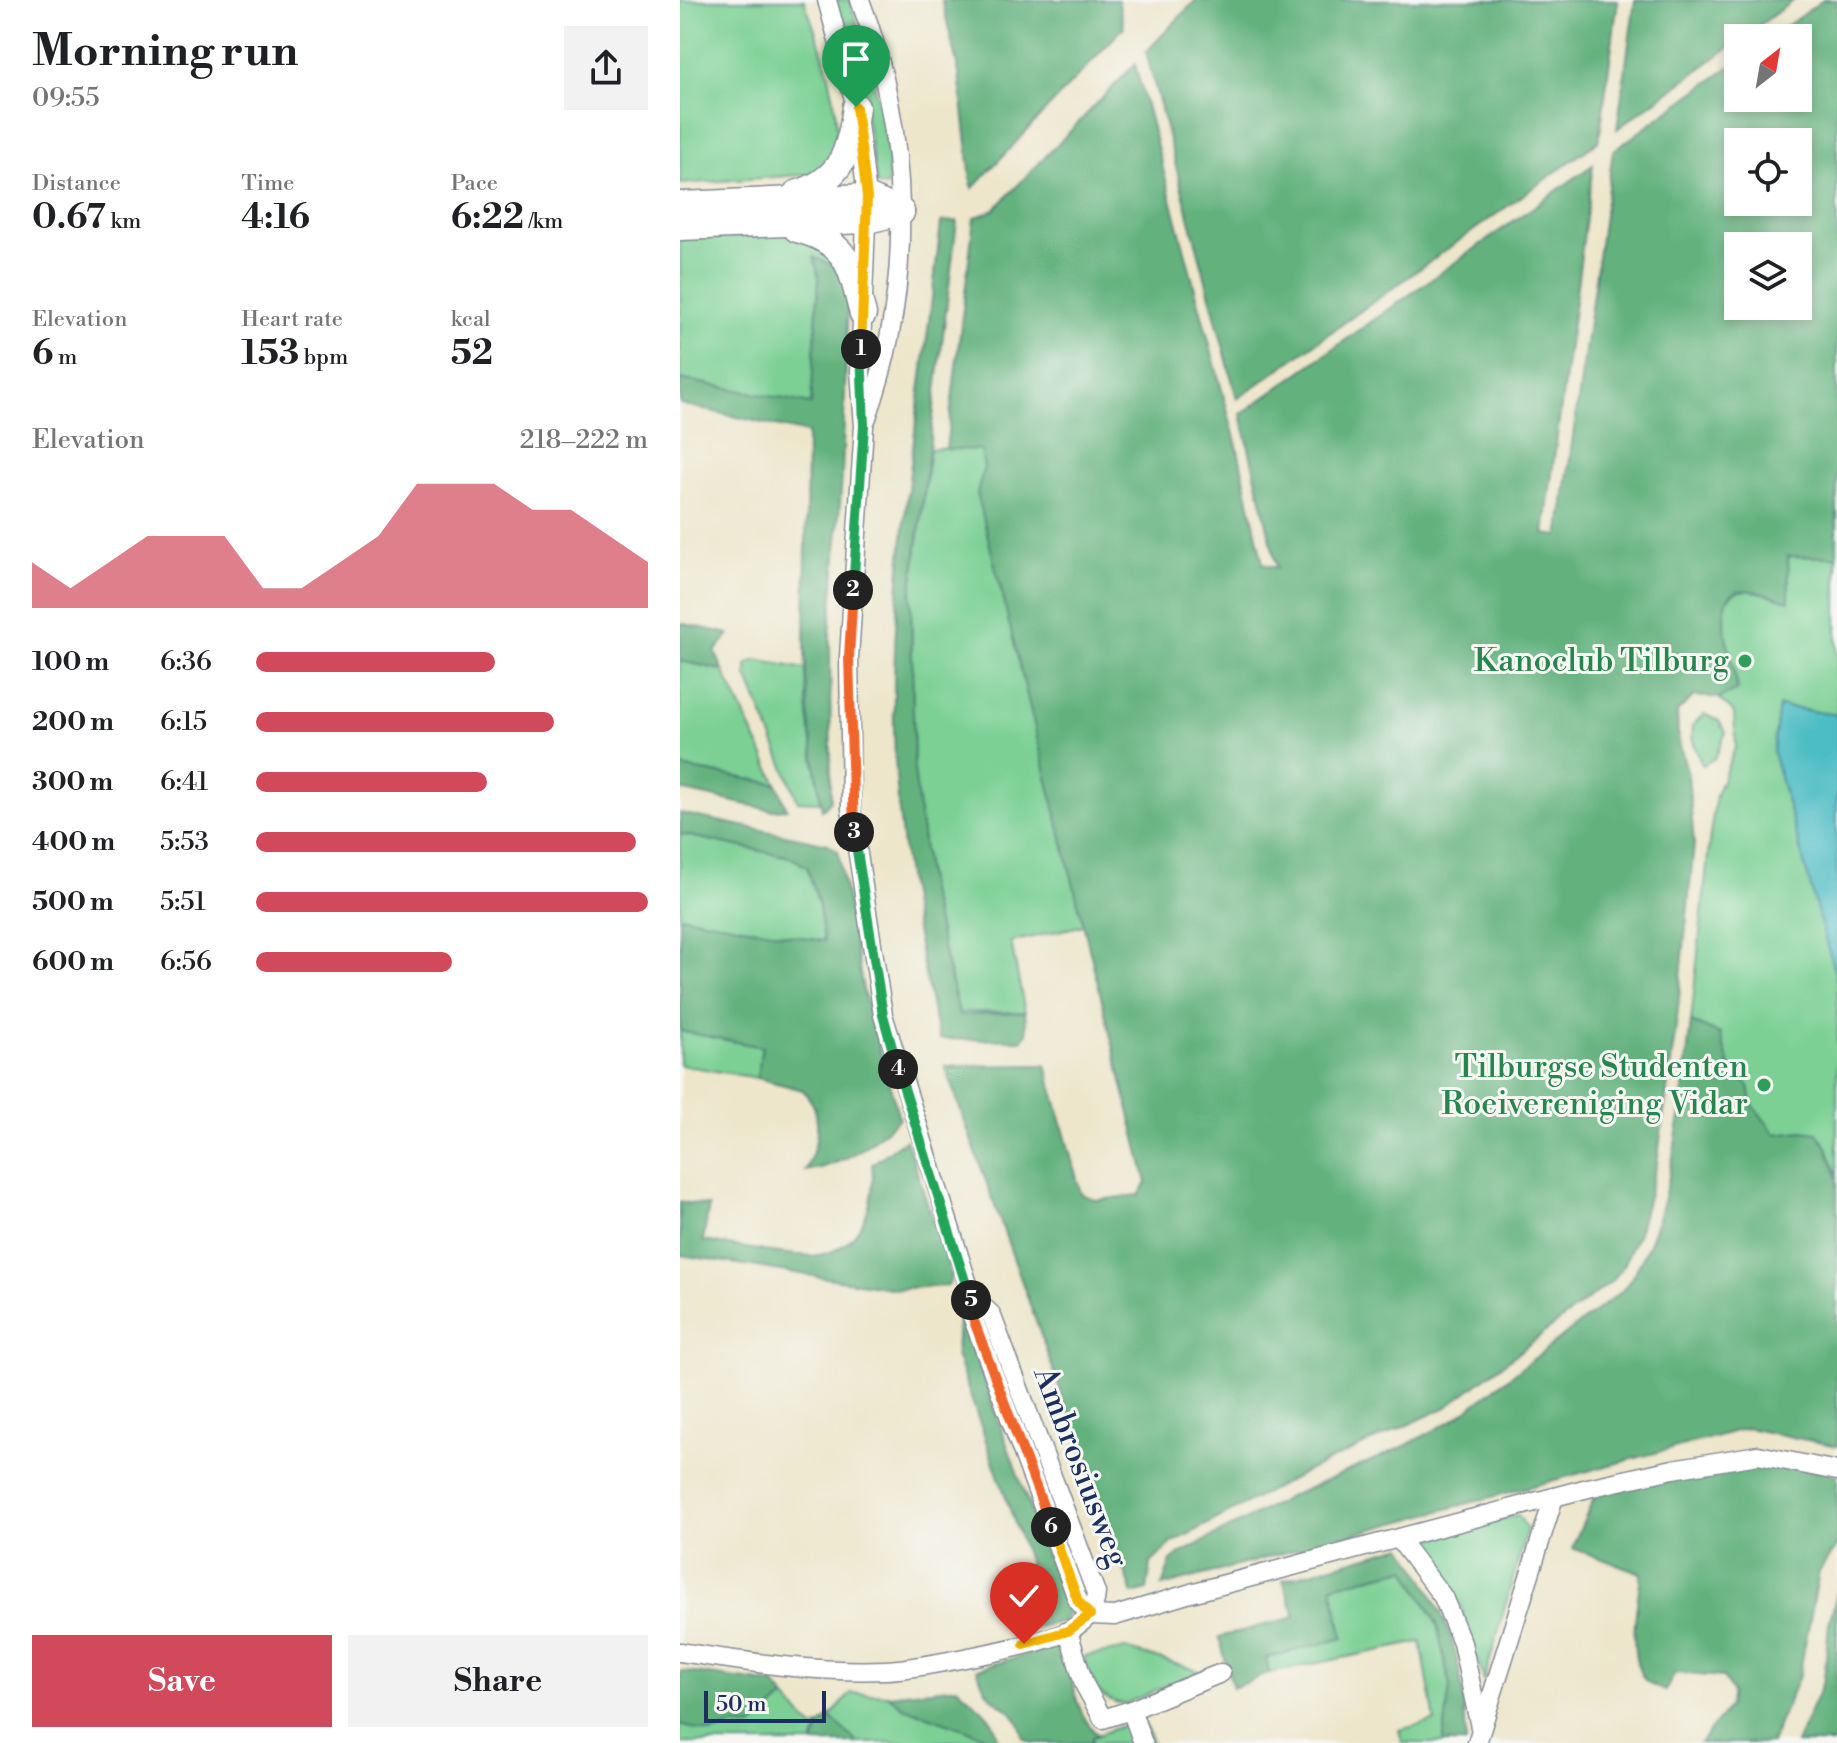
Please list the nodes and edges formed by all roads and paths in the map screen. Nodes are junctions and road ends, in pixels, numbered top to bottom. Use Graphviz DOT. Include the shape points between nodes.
graph roads {
  1 [pos="827,0"];
  2 [pos="860,0"];
  3 [pos="856,107"];
  4 [pos="680,205"];
  5 [pos="867,209"];
  6 [pos="776,212"];
  7 [pos="901,212"];
  8 [pos="680,227"];
  9 [pos="863,314"];
  10 [pos="864,426"];
  11 [pos="1837,1471"];
  12 [pos="1554,1497"];
  13 [pos="1399,1539"];
  14 [pos="1090,1615"];
  15 [pos="1068,1631"];
  16 [pos="680,1652"];
  17 [pos="1221,1673"];
  18 [pos="1131,1710"];
  19 [pos="1479,1736"];
  20 [pos="1143,1743"];
  1 -- 3 [label="street, Ambrosiusweg"];
  2 -- 7 [label="street, Ambrosiusweg" via="889,92"];
  3 -- 5 [label="street, Ambrosiusweg"];
  3 -- 6 [label="highway" via="848,154 836,173"];
  4 -- 6 [label="highway"];
  5 -- 6 [label="highway"];
  5 -- 7 [label="highway"];
  5 -- 9 [label="street, Ambrosiusweg"];
  6 -- 8 [label="highway"];
  6 -- 9 [label="highway" via="836,244 848,261"];
  7 -- 10 [label="street, Ambrosiusweg" via="892,321"];
  9 -- 10 [label="street, Ambrosiusweg"];
  10 -- 14 [label="street, Ambrosiusweg" via="849,657 851,809 883,1015 972,1297 991,1314 1096,1593"];
  11 -- 12 [label="street" via="1758,1455"];
  12 -- 13 [label="street"];
  12 -- 19 [label="street"];
  13 -- 14 [label="street" via="1115,1616"];
  13 -- 19 [label="street" via="1443,1597 1462,1643"];
  14 -- 15 [label="street"];
  15 -- 16 [label="street" via="889,1670 842,1670"];
  15 -- 18 [label="street" via="1084,1684 1103,1719"];
  17 -- 18 [label="street"];
  18 -- 20 [label="street"];
}
